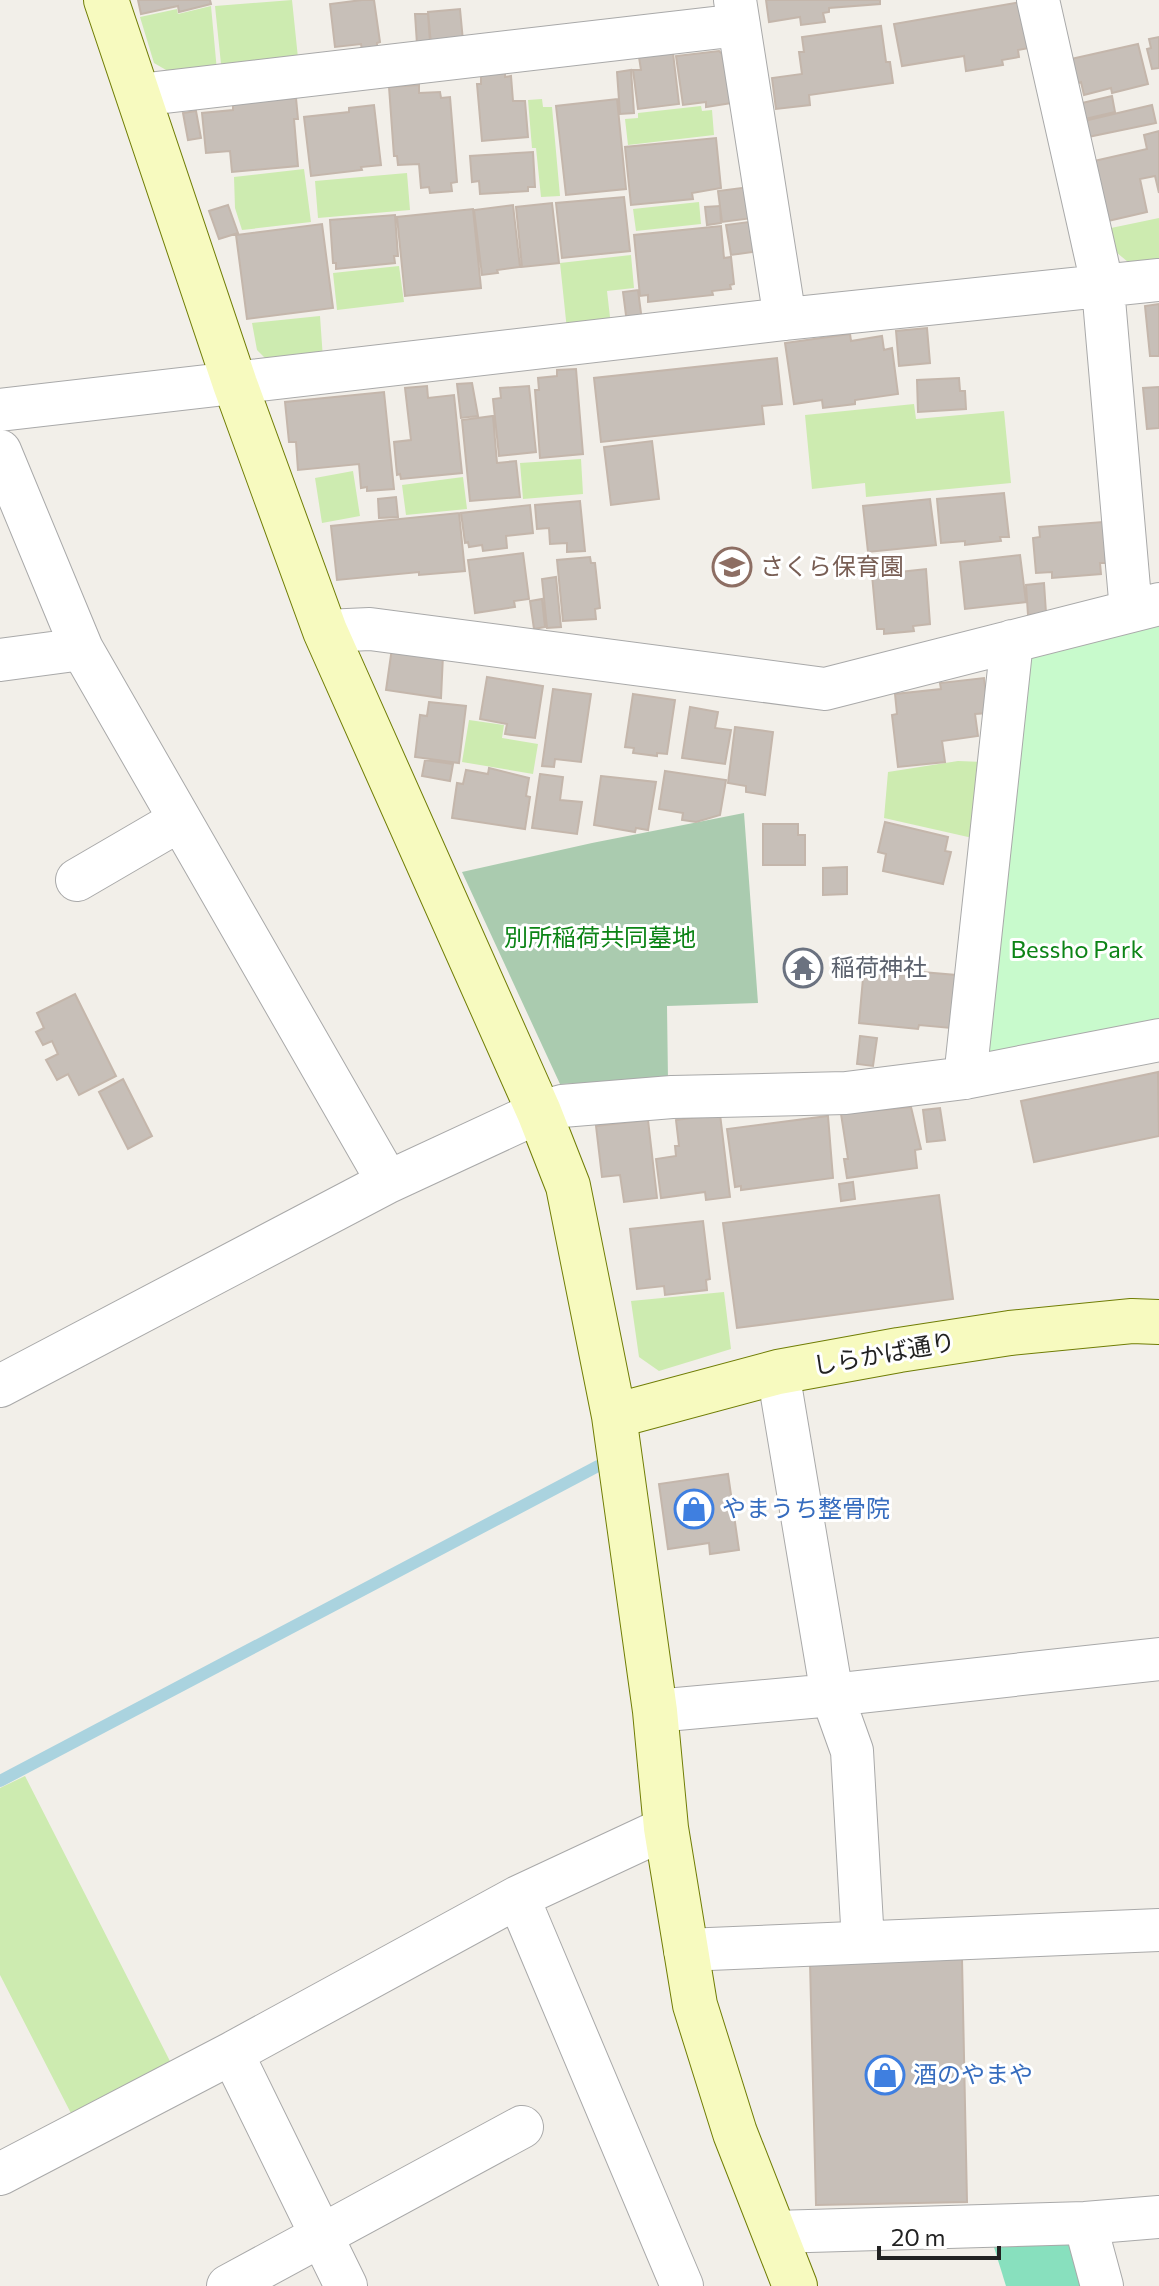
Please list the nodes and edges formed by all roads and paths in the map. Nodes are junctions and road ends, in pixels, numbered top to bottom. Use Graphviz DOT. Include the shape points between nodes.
graph roads {
  1 [pos="106,0"];
  2 [pos="1038,0"];
  3 [pos="737,12"];
  4 [pos="139,95"];
  5 [pos="1159,280"];
  6 [pos="1103,288"];
  7 [pos="785,319"];
  8 [pos="235,384"];
  9 [pos="0,410"];
  10 [pos="0,451"];
  11 [pos="1145,607"];
  12 [pos="325,631"];
  13 [pos="1012,641"];
  14 [pos="82,649"];
  15 [pos="0,660"];
  16 [pos="180,820"];
  17 [pos="77,880"];
  18 [pos="1159,1040"];
  19 [pos="965,1078"];
  20 [pos="539,1112"];
  21 [pos="388,1182"];
  22 [pos="1159,1322"];
  23 [pos="778,1372"];
  24 [pos="0,1386"];
  25 [pos="614,1416"];
  26 [pos="1159,1659"];
  27 [pos="832,1695"];
  28 [pos="655,1711"];
  29 [pos="666,1828"];
  30 [pos="518,1897"];
  31 [pos="1159,1930"];
  32 [pos="863,1942"];
  33 [pos="685,1950"];
  34 [pos="232,2053"];
  35 [pos="522,2127"];
  36 [pos="0,2174"];
  37 [pos="1159,2217"];
  38 [pos="1085,2223"];
  39 [pos="774,2232"];
  40 [pos="322,2234"];
  41 [pos="228,2286"];
  42 [pos="346,2286"];
  43 [pos="682,2286"];
  44 [pos="795,2286"];
  45 [pos="1102,2286"];
  1 -- 4 [label="street"];
  2 -- 6 [label="street"];
  3 -- 4 [label="street"];
  3 -- 7 [label="street"];
  4 -- 8 [label="street"];
  5 -- 6 [label="street"];
  6 -- 7 [label="street"];
  6 -- 11 [label="street"];
  7 -- 8 [label="street"];
  8 -- 9 [label="street"];
  8 -- 12 [label="street"];
  10 -- 14 [label="street"];
  11 -- 13 [label="street"];
  12 -- 13 [label="street" via="370,629 825,689"];
  12 -- 20 [label="street"];
  13 -- 19 [label="street"];
  14 -- 15 [label="street"];
  14 -- 16 [label="street"];
  16 -- 17 [label="street"];
  16 -- 21 [label="street"];
  18 -- 19 [label="street"];
  19 -- 20 [label="street" via="846,1093 672,1097"];
  20 -- 21 [label="street"];
  20 -- 25 [label="street" via="568,1186"];
  21 -- 24 [label="street"];
  22 -- 23 [label="street, しらかば通り" via="1010,1333"];
  23 -- 25 [label="street, しらかば通り"];
  23 -- 27 [label="street"];
  25 -- 28 [label="street"];
  26 -- 27 [label="street"];
  27 -- 28 [label="street"];
  27 -- 32 [label="street" via="852,1751"];
  28 -- 29 [label="street"];
  29 -- 30 [label="street"];
  29 -- 33 [label="street"];
  30 -- 34 [label="street"];
  30 -- 43 [label="street"];
  31 -- 32 [label="street"];
  32 -- 33 [label="street"];
  33 -- 39 [label="street" via="710,2059"];
  34 -- 36 [label="street"];
  34 -- 40 [label="street"];
  35 -- 40 [label="street"];
  37 -- 38 [label="street"];
  38 -- 39 [label="street"];
  38 -- 45 [label="street"];
  39 -- 44 [label="street"];
  40 -- 41 [label="street"];
  40 -- 42 [label="street"];
}
